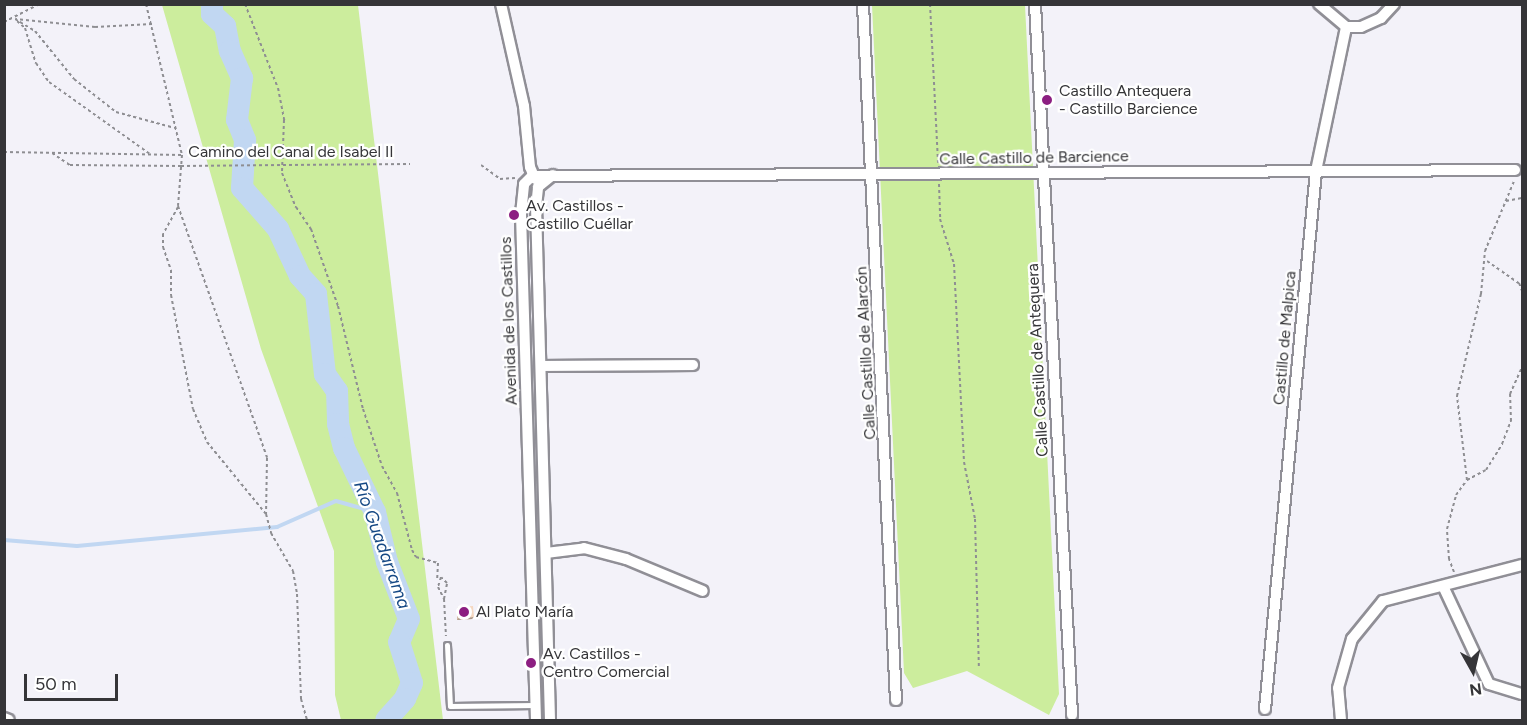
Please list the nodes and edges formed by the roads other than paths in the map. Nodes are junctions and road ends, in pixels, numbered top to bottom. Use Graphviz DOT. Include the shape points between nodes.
graph roads {
  1 [pos="501,4"];
  2 [pos="863,4"];
  3 [pos="1035,4"];
  4 [pos="1319,4"];
  5 [pos="1394,4"];
  6 [pos="1346,27"];
  7 [pos="1516,170"];
  8 [pos="1316,171"];
  9 [pos="1042,173"];
  10 [pos="873,175"];
  11 [pos="536,179"];
  12 [pos="693,365"];
  13 [pos="543,366"];
  14 [pos="546,553"];
  15 [pos="1522,565"];
  16 [pos="1443,586"];
  17 [pos="703,591"];
  18 [pos="447,645"];
  19 [pos="1522,694"];
  20 [pos="896,700"];
  21 [pos="536,705"];
  22 [pos="1265,710"];
  23 [pos="1072,714"];
  24 [pos="4,718"];
  25 [pos="9,720"];
  26 [pos="536,720"];
  27 [pos="550,720"];
  28 [pos="1341,720"];
  1 -- 11 [label="street"];
  2 -- 10 [label="street, Calle Castillo de Alarcón"];
  3 -- 9 [label="street, Calle Castillo de Antequera"];
  4 -- 6 [label="street"];
  5 -- 6 [label="street" via="1371,22"];
  6 -- 8 [label="street, Castillo de Malpica"];
  7 -- 8 [label="street, Calle Castillo de Barcience"];
  8 -- 9 [label="street, Calle Castillo de Barcience"];
  8 -- 22 [label="street, Castillo de Malpica"];
  9 -- 10 [label="street, Calle Castillo de Barcience"];
  9 -- 23 [label="street, Calle Castillo de Antequera"];
  10 -- 11 [label="street, Calle Castillo de Barcience" via="553,175"];
  10 -- 20 [label="street, Calle Castillo de Alarcón"];
  11 -- 13 [label="street, Avenida de los Castillos"];
  11 -- 21 [label="street, Avenida de los Castillos" via="524,184 520,214"];
  12 -- 13 [label="street"];
  13 -- 14 [label="street, Avenida de los Castillos"];
  14 -- 17 [label="street" via="584,548 626,559"];
  14 -- 27 [label="street, Avenida de los Castillos"];
  15 -- 16 [label="street"];
  16 -- 19 [label="street" via="1489,684"];
  16 -- 28 [label="street" via="1383,602 1352,639 1338,688"];
  18 -- 21 [label="lane" via="450,706"];
  21 -- 26 [label="street, Avenida de los Castillos"];
  24 -- 25 [label="street"];
}
